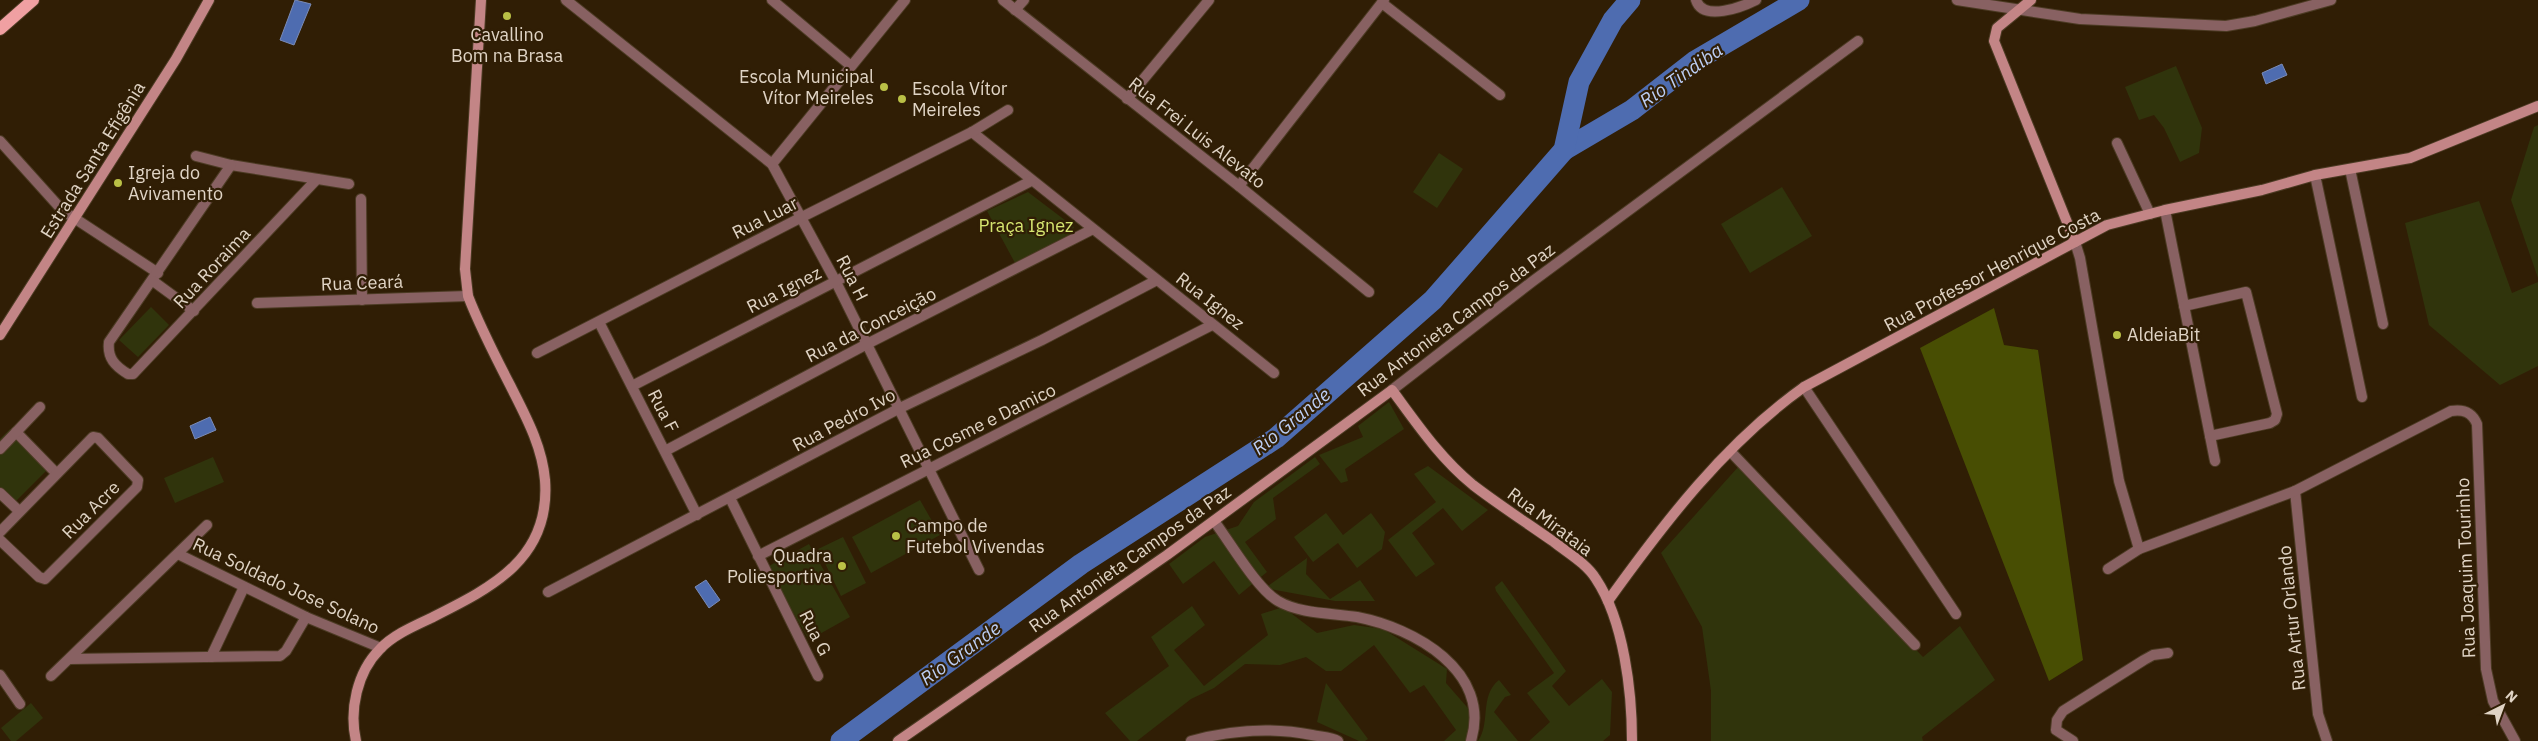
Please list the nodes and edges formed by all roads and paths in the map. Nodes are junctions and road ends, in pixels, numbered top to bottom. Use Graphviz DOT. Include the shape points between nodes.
graph roads {
  1 [pos="33,0"];
  2 [pos="209,0"];
  3 [pos="481,0"];
  4 [pos="566,0"];
  5 [pos="772,0"];
  6 [pos="905,0"];
  7 [pos="1003,0"];
  8 [pos="1024,0"];
  9 [pos="1209,0"];
  10 [pos="1696,0"];
  11 [pos="1756,0"];
  12 [pos="1957,0"];
  13 [pos="2031,0"];
  14 [pos="2331,0"];
  15 [pos="1383,2"];
  16 [pos="1016,10"];
  17 [pos="2017,11"];
  18 [pos="0,29"];
  19 [pos="1858,41"];
  20 [pos="851,66"];
  21 [pos="1500,95"];
  22 [pos="1127,99"];
  23 [pos="2538,106"];
  24 [pos="1008,110"];
  25 [pos="972,132"];
  26 [pos="0,141"];
  27 [pos="2116,143"];
  28 [pos="196,156"];
  29 [pos="772,164"];
  30 [pos="231,165"];
  31 [pos="2350,169"];
  32 [pos="2315,175"];
  33 [pos="316,179"];
  34 [pos="1031,181"];
  35 [pos="349,184"];
  36 [pos="1239,186"];
  37 [pos="361,198"];
  38 [pos="2165,210"];
  39 [pos="2150,214"];
  40 [pos="802,217"];
  41 [pos="75,218"];
  42 [pos="1093,229"];
  43 [pos="2074,242"];
  44 [pos="156,276"];
  45 [pos="1157,280"];
  46 [pos="836,282"];
  47 [pos="1369,292"];
  48 [pos="468,296"];
  49 [pos="362,300"];
  50 [pos="257,302"];
  51 [pos="2184,306"];
  52 [pos="194,311"];
  53 [pos="599,322"];
  54 [pos="1212,324"];
  55 [pos="2383,324"];
  56 [pos="0,335"];
  57 [pos="867,344"];
  58 [pos="537,354"];
  59 [pos="1274,373"];
  60 [pos="632,386"];
  61 [pos="1804,387"];
  62 [pos="1392,390"];
  63 [pos="2362,397"];
  64 [pos="40,407"];
  65 [pos="900,408"];
  66 [pos="16,432"];
  67 [pos="2210,436"];
  68 [pos="0,449"];
  69 [pos="665,451"];
  70 [pos="1730,451"];
  71 [pos="2215,461"];
  72 [pos="928,468"];
  73 [pos="56,473"];
  74 [pos="2295,491"];
  75 [pos="0,493"];
  76 [pos="730,498"];
  77 [pos="19,512"];
  78 [pos="696,515"];
  79 [pos="1214,521"];
  80 [pos="207,525"];
  81 [pos="0,532"];
  82 [pos="0,540"];
  83 [pos="2138,549"];
  84 [pos="178,554"];
  85 [pos="758,556"];
  86 [pos="2108,569"];
  87 [pos="979,570"];
  88 [pos="244,587"];
  89 [pos="548,592"];
  90 [pos="1608,601"];
  91 [pos="1956,614"];
  92 [pos="306,617"];
  93 [pos="1915,645"];
  94 [pos="380,648"];
  95 [pos="2168,653"];
  96 [pos="212,657"];
  97 [pos="70,659"];
  98 [pos="0,675"];
  99 [pos="51,676"];
  100 [pos="818,676"];
  101 [pos="20,704"];
  102 [pos="356,741"];
  103 [pos="898,741"];
  104 [pos="1191,741"];
  105 [pos="1338,741"];
  106 [pos="1471,741"];
  107 [pos="1632,741"];
  108 [pos="2073,741"];
  109 [pos="2327,741"];
  110 [pos="2515,741"];
  1 -- 18 [label="main road"];
  2 -- 41 [label="street, Estrada Santa Efigênia" via="176,59"];
  3 -- 48 [label="street" via="465,269"];
  4 -- 29 [label="street"];
  5 -- 20 [label="street"];
  6 -- 20 [label="street"];
  7 -- 16 [label="street, Rua Frei Luis Alevato"];
  8 -- 16 [label="street"];
  9 -- 22 [label="street"];
  10 -- 11 [label="street" via="1704,10 1712,11 1732,9"];
  12 -- 17 [label="street"];
  13 -- 17 [label="street"];
  14 -- 17 [label="street" via="2226,26 2080,19"];
  15 -- 21 [label="street"];
  15 -- 36 [label="street"];
  16 -- 22 [label="street, Rua Frei Luis Alevato"];
  17 -- 43 [label="street" via="1997,28 1994,41"];
  19 -- 62 [label="street, Rua Antonieta Campos da Paz" via="1533,281"];
  20 -- 29 [label="street"];
  22 -- 36 [label="street, Rua Frei Luis Alevato"];
  23 -- 31 [label="street, Rua Professor Henrique Costa" via="2410,158"];
  24 -- 25 [label="street, Rua Luar"];
  25 -- 34 [label="street, Rua Ignez"];
  25 -- 40 [label="street, Rua Luar"];
  26 -- 41 [label="street" via="62,210"];
  27 -- 39 [label="street"];
  28 -- 30 [label="street"];
  29 -- 40 [label="street, Rua H"];
  30 -- 33 [label="street"];
  30 -- 44 [label="street"];
  31 -- 32 [label="street, Rua Professor Henrique Costa"];
  31 -- 55 [label="street"];
  32 -- 38 [label="street, Rua Professor Henrique Costa" via="2262,190"];
  32 -- 63 [label="street"];
  33 -- 35 [label="street"];
  33 -- 52 [label="street, Rua Roraima"];
  34 -- 42 [label="street, Rua Ignez"];
  34 -- 46 [label="street, Rua Ignez"];
  36 -- 47 [label="street, Rua Frei Luis Alevato"];
  37 -- 49 [label="street"];
  38 -- 39 [label="street, Rua Professor Henrique Costa"];
  38 -- 51 [label="street"];
  39 -- 43 [label="street, Rua Professor Henrique Costa" via="2107,226"];
  40 -- 46 [label="street, Rua H"];
  40 -- 53 [label="street, Rua Luar"];
  41 -- 44 [label="street"];
  41 -- 56 [label="street, Estrada Santa Efigênia"];
  42 -- 45 [label="street, Rua Ignez"];
  42 -- 57 [label="street, Rua da Conceição"];
  43 -- 61 [label="street, Rua Professor Henrique Costa"];
  43 -- 83 [label="street" via="2080,258 2119,481"];
  44 -- 52 [label="street"];
  44 -- 52 [label="street, Rua Roraima" via="109,342 110,358 128,374 133,374"];
  45 -- 54 [label="street, Rua Ignez"];
  45 -- 65 [label="street, Rua Pedro Ivo"];
  46 -- 57 [label="street, Rua H"];
  46 -- 60 [label="street, Rua Ignez"];
  48 -- 49 [label="street, Rua Ceará"];
  48 -- 94 [label="street" via="540,450 546,493 540,522 524,555 503,578 478,595 417,624"];
  49 -- 50 [label="street, Rua Ceará"];
  51 -- 67 [label="street"];
  51 -- 67 [label="street" via="2246,292 2277,414 2270,423"];
  53 -- 58 [label="street, Rua Luar"];
  53 -- 60 [label="street, Rua F"];
  54 -- 59 [label="street, Rua Ignez"];
  54 -- 72 [label="street, Rua Cosme e Damico"];
  57 -- 65 [label="street, Rua H"];
  57 -- 69 [label="street, Rua da Conceição"];
  60 -- 69 [label="street, Rua F"];
  61 -- 70 [label="street, Rua Professor Henrique Costa" via="1766,416"];
  61 -- 91 [label="street"];
  62 -- 79 [label="street, Rua Antonieta Campos da Paz"];
  62 -- 90 [label="street, Rua Mirataia" via="1455,469 1580,562 1596,578"];
  64 -- 66 [label="street"];
  65 -- 72 [label="street, Rua H"];
  65 -- 76 [label="street, Rua Pedro Ivo"];
  66 -- 68 [label="street"];
  66 -- 73 [label="street"];
  67 -- 71 [label="street"];
  69 -- 78 [label="street, Rua F"];
  70 -- 90 [label="street, Rua Professor Henrique Costa" via="1642,554"];
  70 -- 93 [label="street"];
  72 -- 85 [label="street, Rua Cosme e Damico"];
  72 -- 87 [label="street, Rua H"];
  73 -- 77 [label="street, Rua Acre"];
  73 -- 82 [label="street, Rua Acre" via="95,437 138,483 45,578 39,577"];
  74 -- 83 [label="street"];
  74 -- 109 [label="street, Rua Artur Orlando" via="2318,714"];
  74 -- 110 [label="street, Rua Joaquim Tourinho" via="2451,411 2460,410 2474,418 2477,424 2486,669 2493,700"];
  75 -- 77 [label="street"];
  76 -- 78 [label="street, Rua Pedro Ivo"];
  76 -- 85 [label="street, Rua G"];
  77 -- 81 [label="street, Rua Acre"];
  78 -- 89 [label="street, Rua Pedro Ivo"];
  79 -- 103 [label="street, Rua Antonieta Campos da Paz"];
  79 -- 106 [label="street" via="1263,589 1279,602 1394,628 1410,634 1443,657 1471,692 1475,719"];
  80 -- 84 [label="street"];
  83 -- 86 [label="street"];
  84 -- 88 [label="street, Rua Soldado Jose Solano"];
  84 -- 97 [label="street"];
  85 -- 100 [label="street, Rua G"];
  88 -- 92 [label="street, Rua Soldado Jose Solano"];
  88 -- 96 [label="street"];
  90 -- 107 [label="street, Rua Mirataia" via="1623,657 1632,716"];
  92 -- 94 [label="street, Rua Soldado Jose Solano"];
  92 -- 96 [label="street" via="280,656"];
  94 -- 102 [label="street" via="356,694"];
  95 -- 108 [label="street" via="2144,660 2063,711 2057,720 2056,730"];
  96 -- 97 [label="street"];
  97 -- 99 [label="street"];
  98 -- 101 [label="street"];
  104 -- 105 [label="street" via="1272,729"];
}
